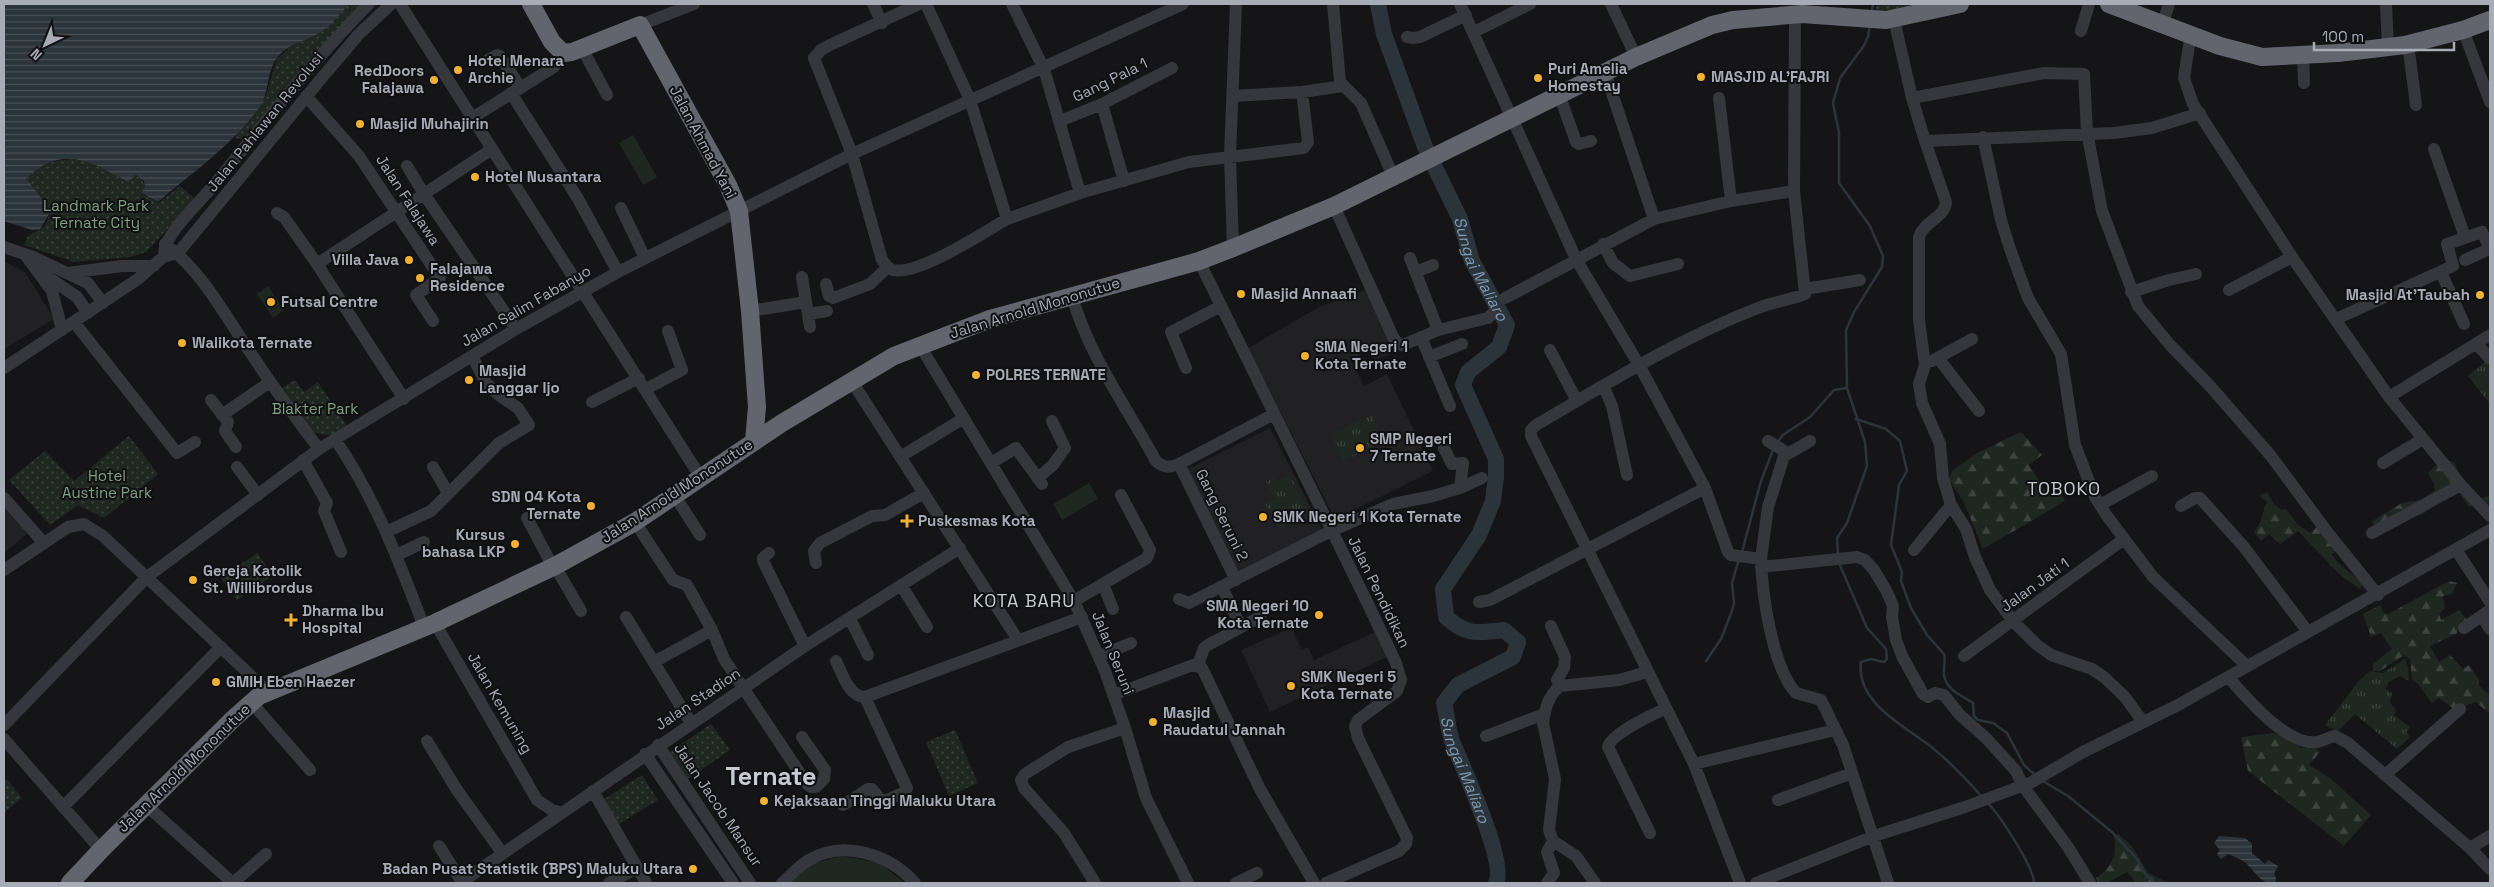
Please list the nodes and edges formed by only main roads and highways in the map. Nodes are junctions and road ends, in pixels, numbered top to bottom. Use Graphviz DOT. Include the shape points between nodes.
graph roads {
  1 [pos="530,4"];
  2 [pos="1960,4"];
  3 [pos="2109,4"];
  4 [pos="1799,11"];
  5 [pos="2490,20"];
  6 [pos="758,407"];
  7 [pos="782,423"];
  8 [pos="754,441"];
  9 [pos="70,883"];
  1 -- 6 [label="highway, Jalan Ahmad Yani" via="552,42 563,52 582,48 640,25 728,185 739,211"];
  2 -- 4 [label="highway, Jalan Arnold Mononutue" via="1890,19"];
  3 -- 5 [label="highway" via="2235,51 2262,57 2408,44"];
  4 -- 7 [label="highway, Jalan Arnold Mononutue" via="1712,25 1636,57 1334,206 1234,248 1199,261 990,319 919,344 879,363"];
  6 -- 7 [label="highway"];
  6 -- 8 [label="highway, Jalan Ahmad Yani"];
  7 -- 8 [label="highway, Jalan Arnold Mononutue"];
  8 -- 9 [label="highway, Jalan Arnold Mononutue" via="635,522 554,566 430,625 267,692 251,702"];
}
